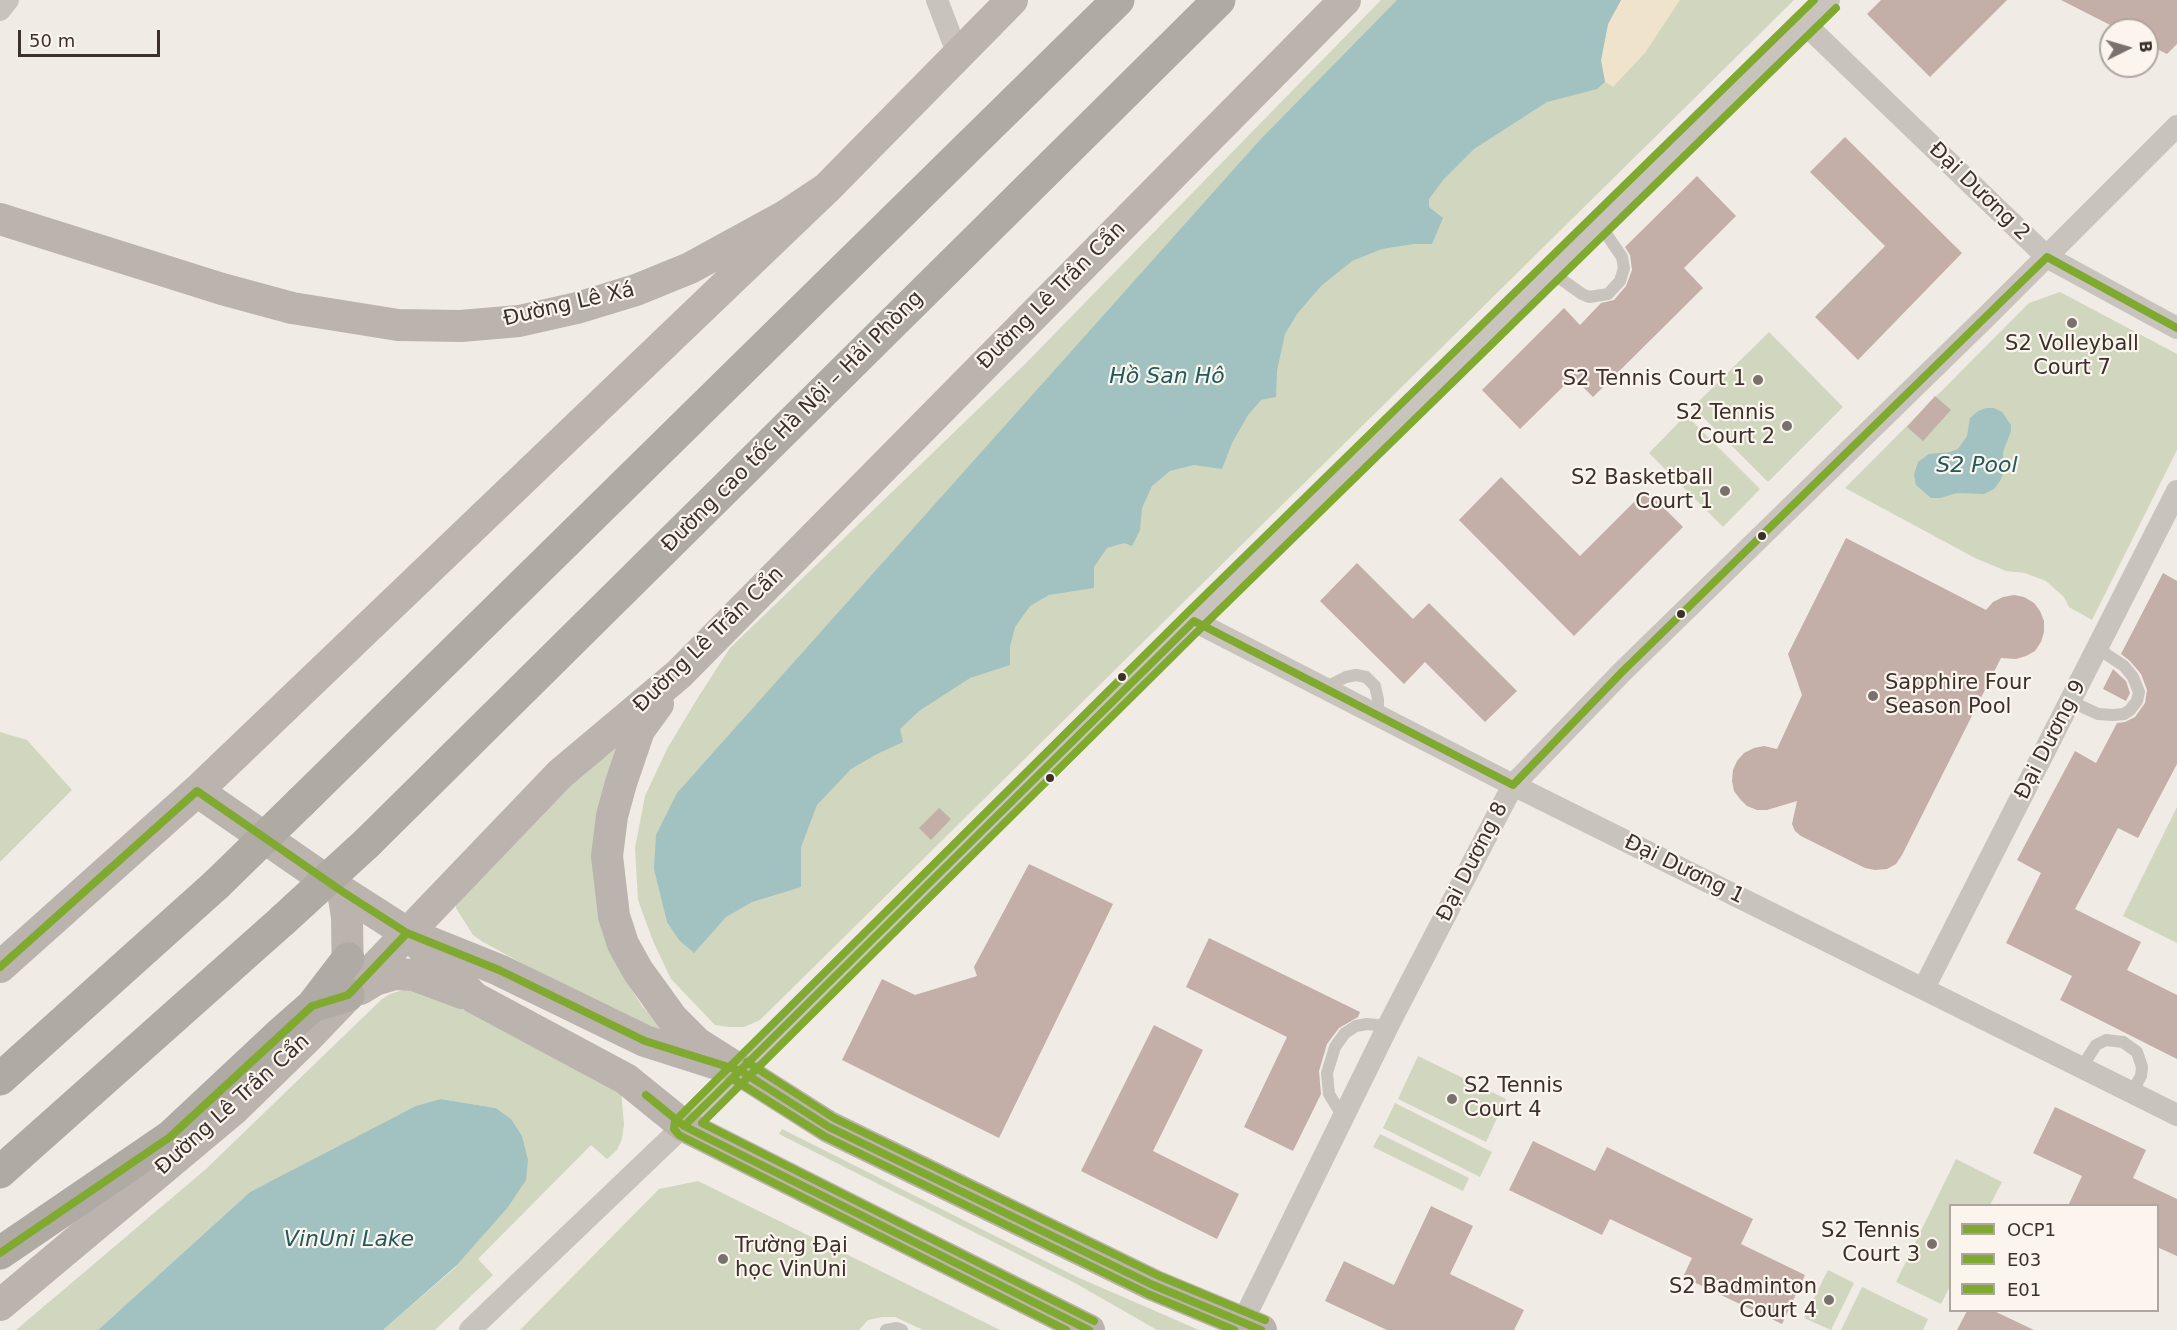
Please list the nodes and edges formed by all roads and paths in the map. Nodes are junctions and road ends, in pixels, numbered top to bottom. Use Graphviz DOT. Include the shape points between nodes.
graph roads {
  1 [pos="8,0"];
  2 [pos="937,0"];
  3 [pos="1012,0"];
  4 [pos="1118,0"];
  5 [pos="1219,0"];
  6 [pos="1345,0"];
  7 [pos="1829,0"];
  8 [pos="0,10"];
  9 [pos="1805,24"];
  10 [pos="958,55"];
  11 [pos="2177,126"];
  12 [pos="827,188"];
  13 [pos="0,219"];
  14 [pos="1600,225"];
  15 [pos="2047,257"];
  16 [pos="1551,272"];
  17 [pos="2177,328"];
  18 [pos="2177,491"];
  19 [pos="1194,621"];
  20 [pos="2097,648"];
  21 [pos="679,674"];
  22 [pos="2070,701"];
  23 [pos="1513,785"];
  24 [pos="197,791"];
  25 [pos="343,892"];
  26 [pos="407,933"];
  27 [pos="348,958"];
  28 [pos="0,967"];
  29 [pos="1924,988"];
  30 [pos="348,995"];
  31 [pos="475,998"];
  32 [pos="312,1006"];
  33 [pos="1388,1026"];
  34 [pos="2082,1067"];
  35 [pos="741,1071"];
  36 [pos="0,1079"];
  37 [pos="2132,1092"];
  38 [pos="2177,1115"];
  39 [pos="1343,1117"];
  40 [pos="684,1126"];
  41 [pos="0,1172"];
  42 [pos="0,1253"];
  43 [pos="0,1305"];
  44 [pos="1252,1326"];
  45 [pos="470,1330"];
  46 [pos="886,1330"];
  47 [pos="902,1330"];
  48 [pos="1089,1330"];
  1 -- 8 [label="street"];
  2 -- 10 [label="street"];
  3 -- 10 [label="main road, Đường Lê Xá"];
  4 -- 36 [label="highway, bridge" via="217,884"];
  5 -- 41 [label="highway, Đường cao tốc Hà Nội – Hải Phòng, bridge" via="367,843"];
  6 -- 21 [label="main road, Đường Lê Trần Cẩn"];
  7 -- 9 [label="street"];
  9 -- 14 [label="street"];
  9 -- 15 [label="street, Đại Dương 2"];
  10 -- 12 [label="main road, Đường Lê Xá"];
  11 -- 15 [label="street, Đại Dương 8"];
  12 -- 13 [label="main road, Đường Lê Xá" via="700,263 636,290 519,321 461,326 390,324 292,308"];
  12 -- 24 [label="main road"];
  14 -- 16 [label="street"];
  14 -- 16 [label="lane" via="1622,257 1624,268 1620,281 1608,294 1589,297"];
  15 -- 17 [label="street, Đại Dương 2"];
  15 -- 23 [label="street, Đại Dương 8" via="1623,671"];
  16 -- 19 [label="street"];
  18 -- 20 [label="street, Đại Dương 9"];
  19 -- 23 [label="street, Đại Dương 1"];
  19 -- 35 [label="street"];
  20 -- 22 [label="street, Đại Dương 9"];
  20 -- 22 [label="lane" via="2133,677 2139,692 2137,701 2130,711 2113,715 2098,714"];
  21 -- 26 [label="main road, Đường Lê Trần Cẩn" via="560,774"];
  21 -- 35 [label="main road" via="639,730 621,783 607,856 609,884 623,944 638,971 672,1018 697,1043"];
  22 -- 29 [label="street, Đại Dương 9"];
  23 -- 29 [label="street, Đại Dương 1"];
  23 -- 33 [label="street, Đại Dương 8"];
  24 -- 25 [label="main road"];
  24 -- 28 [label="main road"];
  25 -- 26 [label="main road"];
  25 -- 27 [label="main road"];
  26 -- 30 [label="main road, Đường Lê Trần Cẩn"];
  26 -- 31 [label="main road"];
  26 -- 35 [label="main road" via="499,970 645,1041"];
  27 -- 30 [label="main road"];
  27 -- 32 [label="highway"];
  29 -- 34 [label="street, Đại Dương 1"];
  30 -- 31 [label="main road" via="395,974 414,975"];
  30 -- 32 [label="highway"];
  30 -- 43 [label="main road, Đường Lê Trần Cẩn" via="233,1110"];
  31 -- 40 [label="main road" via="626,1079"];
  32 -- 42 [label="highway" via="170,1137"];
  33 -- 39 [label="street, Đại Dương 8"];
  33 -- 39 [label="lane" via="1356,1026 1335,1047 1327,1073 1329,1094"];
  34 -- 37 [label="street, Đại Dương 1"];
  34 -- 37 [label="lane" via="2096,1045 2106,1040 2123,1042 2137,1052 2142,1067"];
  35 -- 40 [label="street"];
  35 -- 44 [label="main road" via="829,1127 1146,1282"];
  37 -- 38 [label="street, Đại Dương 1"];
  39 -- 44 [label="street, Đại Dương 8"];
  40 -- 45 [label="street"];
  40 -- 48 [label="main road"];
  46 -- 47 [label="lane"];
}
